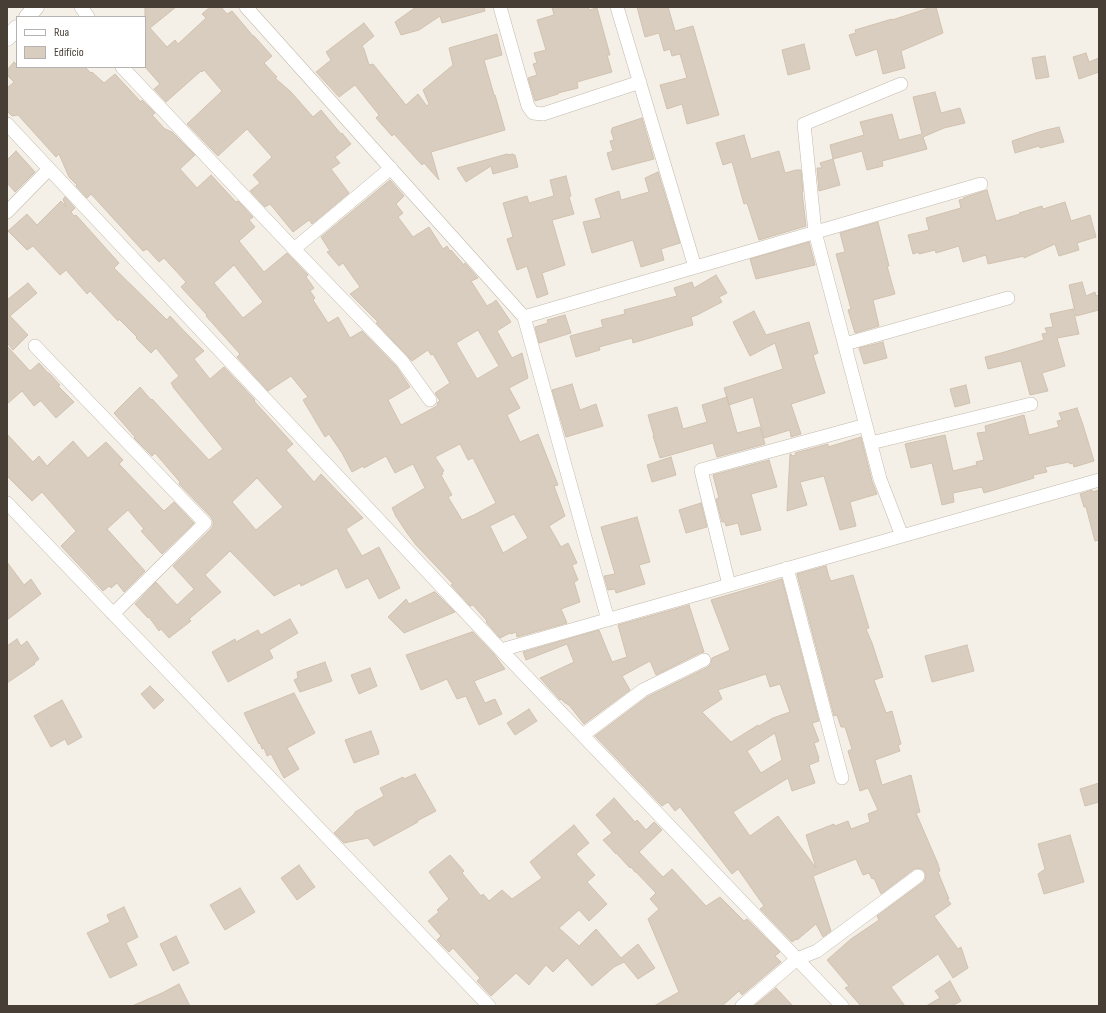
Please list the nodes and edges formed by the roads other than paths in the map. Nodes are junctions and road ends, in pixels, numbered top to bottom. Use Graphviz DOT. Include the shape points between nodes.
graph roads {
  1 [pos="36,7"];
  2 [pos="81,7"];
  3 [pos="246,7"];
  4 [pos="500,7"];
  5 [pos="617,7"];
  6 [pos="28,16"];
  7 [pos="87,16"];
  8 [pos="16,29"];
  9 [pos="7,38"];
  10 [pos="123,68"];
  11 [pos="640,82"];
  12 [pos="901,84"];
  13 [pos="7,124"];
  14 [pos="391,168"];
  15 [pos="49,169"];
  16 [pos="981,184"];
  17 [pos="7,212"];
  18 [pos="815,232"];
  19 [pos="294,249"];
  20 [pos="695,267"];
  21 [pos="1008,298"];
  22 [pos="524,317"];
  23 [pos="844,344"];
  24 [pos="36,346"];
  25 [pos="430,400"];
  26 [pos="1031,404"];
  27 [pos="866,425"];
  28 [pos="870,443"];
  29 [pos="1099,480"];
  30 [pos="7,502"];
  31 [pos="902,536"];
  32 [pos="787,568"];
  33 [pos="729,585"];
  34 [pos="113,614"];
  35 [pos="608,620"];
  36 [pos="501,650"];
  37 [pos="704,660"];
  38 [pos="583,736"];
  39 [pos="842,778"];
  40 [pos="918,876"];
  41 [pos="797,959"];
  42 [pos="489,1006"];
  43 [pos="742,1006"];
  44 [pos="842,1006"];
  1 -- 6 [label="street"];
  2 -- 7 [label="street"];
  3 -- 14 [label="street"];
  4 -- 11 [label="street" via="528,106 533,113 543,114"];
  5 -- 11 [label="street"];
  8 -- 9 [label="street"];
  10 -- 19 [label="street"];
  11 -- 20 [label="street"];
  12 -- 18 [label="street" via="804,124"];
  13 -- 15 [label="street"];
  14 -- 19 [label="street"];
  14 -- 22 [label="street"];
  15 -- 17 [label="street"];
  15 -- 36 [label="street"];
  16 -- 18 [label="street"];
  18 -- 20 [label="street"];
  18 -- 23 [label="street"];
  19 -- 25 [label="street" via="402,360"];
  20 -- 22 [label="street"];
  21 -- 23 [label="street"];
  22 -- 35 [label="street"];
  23 -- 27 [label="street"];
  24 -- 34 [label="street" via="206,523"];
  26 -- 28 [label="street"];
  27 -- 28 [label="street"];
  27 -- 33 [label="street" via="701,470"];
  28 -- 31 [label="street" via="880,479"];
  29 -- 31 [label="street"];
  30 -- 34 [label="street"];
  31 -- 32 [label="street"];
  32 -- 33 [label="street"];
  32 -- 39 [label="street"];
  33 -- 35 [label="street"];
  34 -- 42 [label="street"];
  35 -- 36 [label="street"];
  36 -- 38 [label="street"];
  37 -- 38 [label="street" via="643,690"];
  38 -- 41 [label="street"];
  40 -- 41 [label="street" via="817,951"];
  41 -- 43 [label="street"];
  41 -- 44 [label="street"];
}
